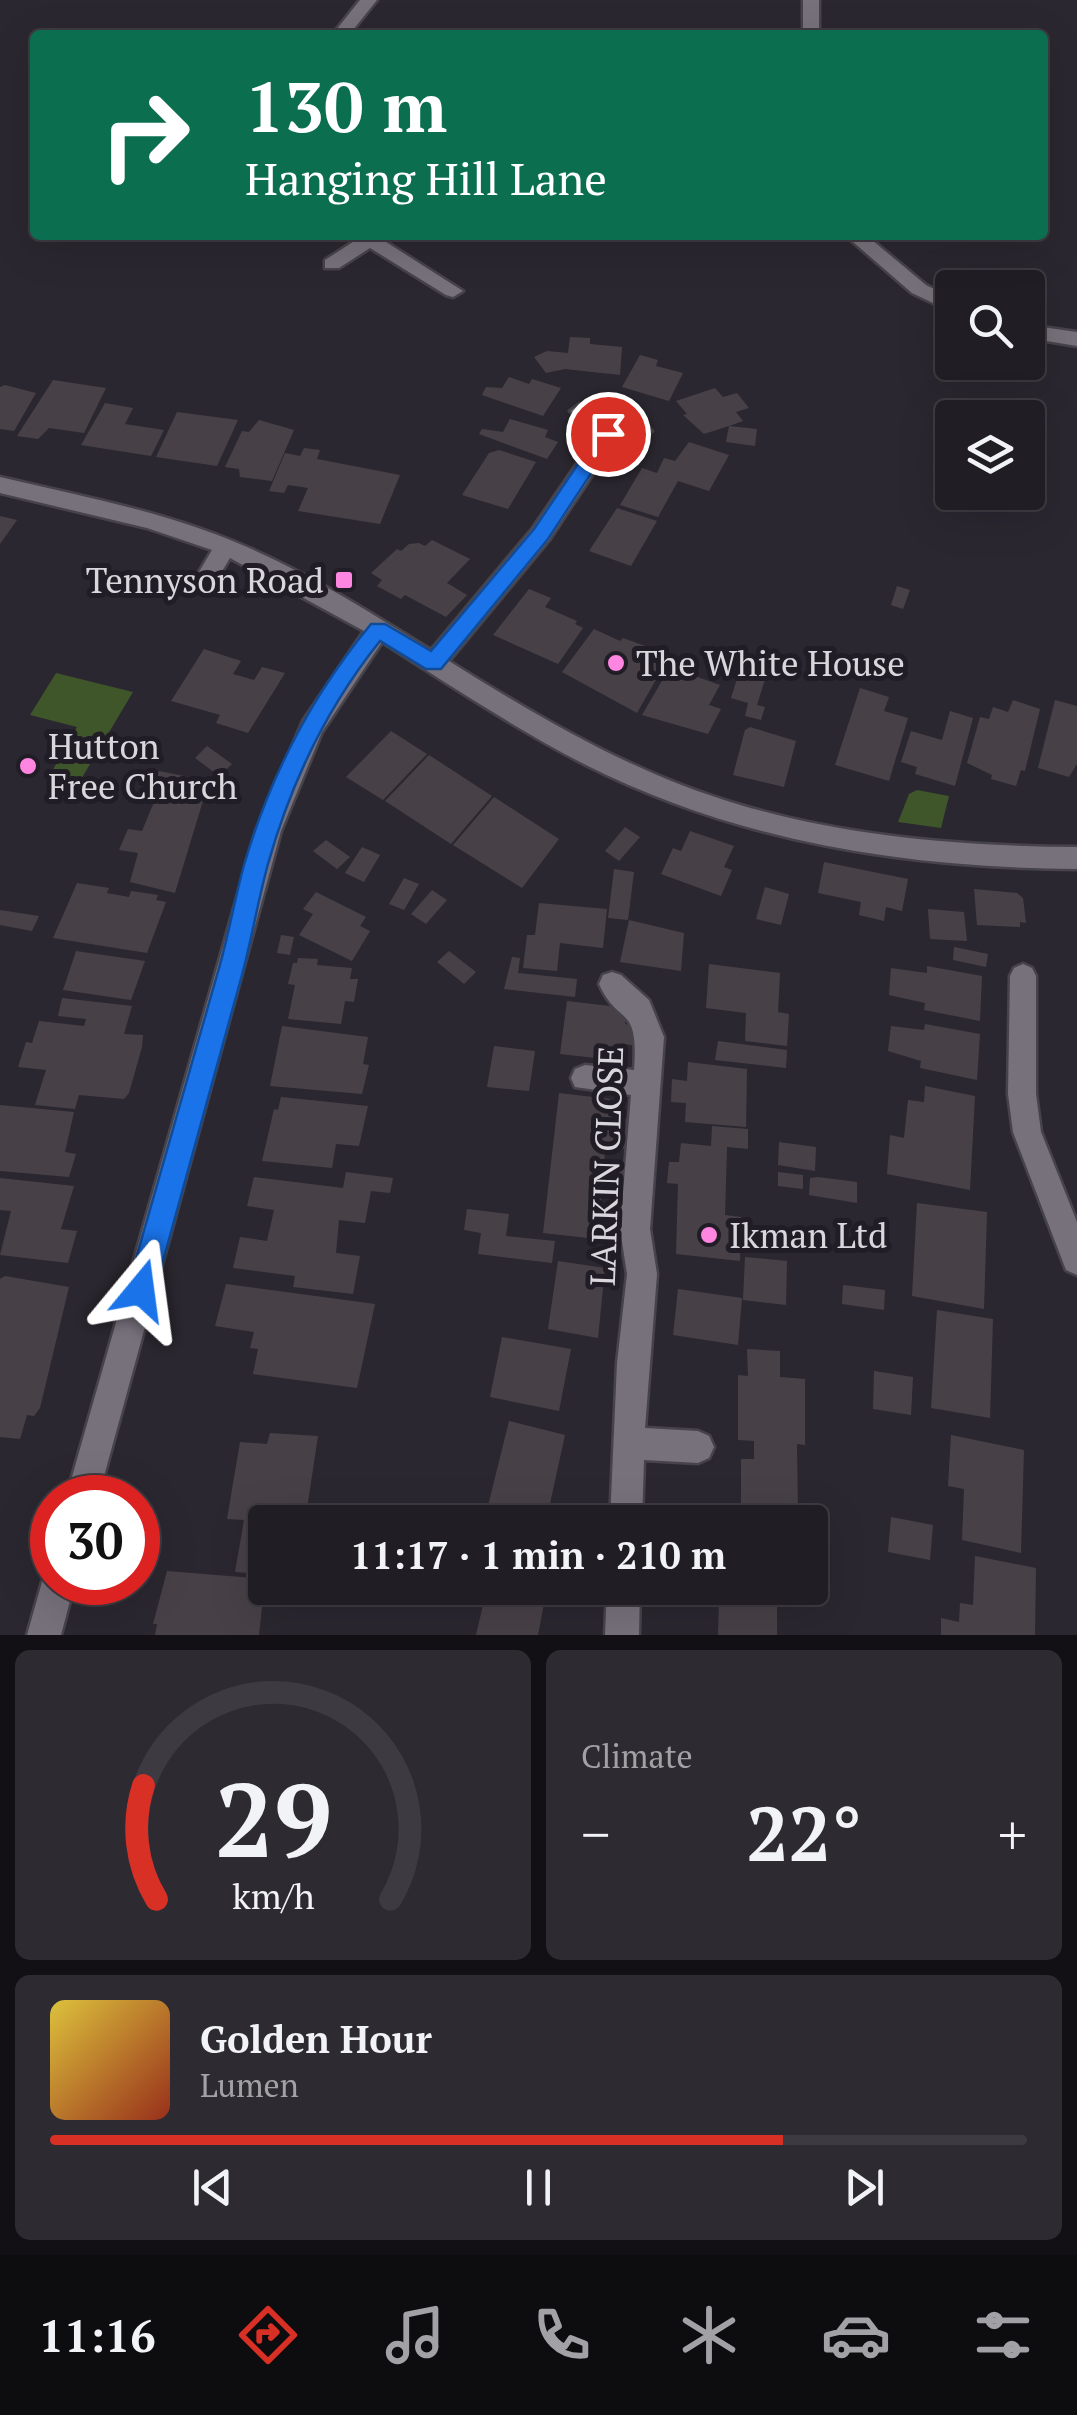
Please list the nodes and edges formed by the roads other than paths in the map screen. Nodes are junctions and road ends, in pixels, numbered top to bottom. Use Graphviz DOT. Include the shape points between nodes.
graph roads {
  1 [pos="369,0"];
  2 [pos="811,0"];
  3 [pos="344,30"];
  4 [pos="811,30"];
  5 [pos="362,240"];
  6 [pos="371,240"];
  7 [pos="860,240"];
  8 [pos="332,264"];
  9 [pos="453,291"];
  10 [pos="935,296"];
  11 [pos="1045,334"];
  12 [pos="1077,339"];
  13 [pos="580,411"];
  14 [pos="642,430"];
  15 [pos="608,434"];
  16 [pos="0,485"];
  17 [pos="225,547"];
  18 [pos="204,582"];
  19 [pos="378,630"];
  20 [pos="434,663"];
  21 [pos="1077,858"];
  22 [pos="1023,976"];
  23 [pos="612,984"];
  24 [pos="586,1078"];
  25 [pos="647,1084"];
  26 [pos="1077,1260"];
  27 [pos="629,1443"];
  28 [pos="698,1447"];
  29 [pos="88,1475"];
  30 [pos="627,1505"];
  31 [pos="52,1605"];
  32 [pos="623,1605"];
  33 [pos="44,1635"];
  34 [pos="622,1635"];
  1 -- 3 [label="street"];
  2 -- 4 [label="street"];
  5 -- 8 [label="street"];
  6 -- 9 [label="street"];
  7 -- 10 [label="street"];
  11 -- 12 [label="street"];
  13 -- 15 [label="street"];
  14 -- 15 [label="street"];
  15 -- 20 [label="street" via="541,534"];
  16 -- 17 [label="street"];
  17 -- 18 [label="street"];
  17 -- 19 [label="street"];
  19 -- 20 [label="street"];
  19 -- 29 [label="street" via="338,678 310,727 269,822"];
  20 -- 21 [label="street" via="592,756 758,821 930,854"];
  22 -- 26 [label="street" via="1028,1132"];
  23 -- 25 [label="street, LARKIN CLOSE" via="634,1002 647,1026"];
  24 -- 25 [label="street"];
  25 -- 27 [label="street, LARKIN CLOSE"];
  27 -- 28 [label="street"];
  27 -- 30 [label="street, LARKIN CLOSE"];
  31 -- 33 [label="street"];
  32 -- 34 [label="street"];
}
